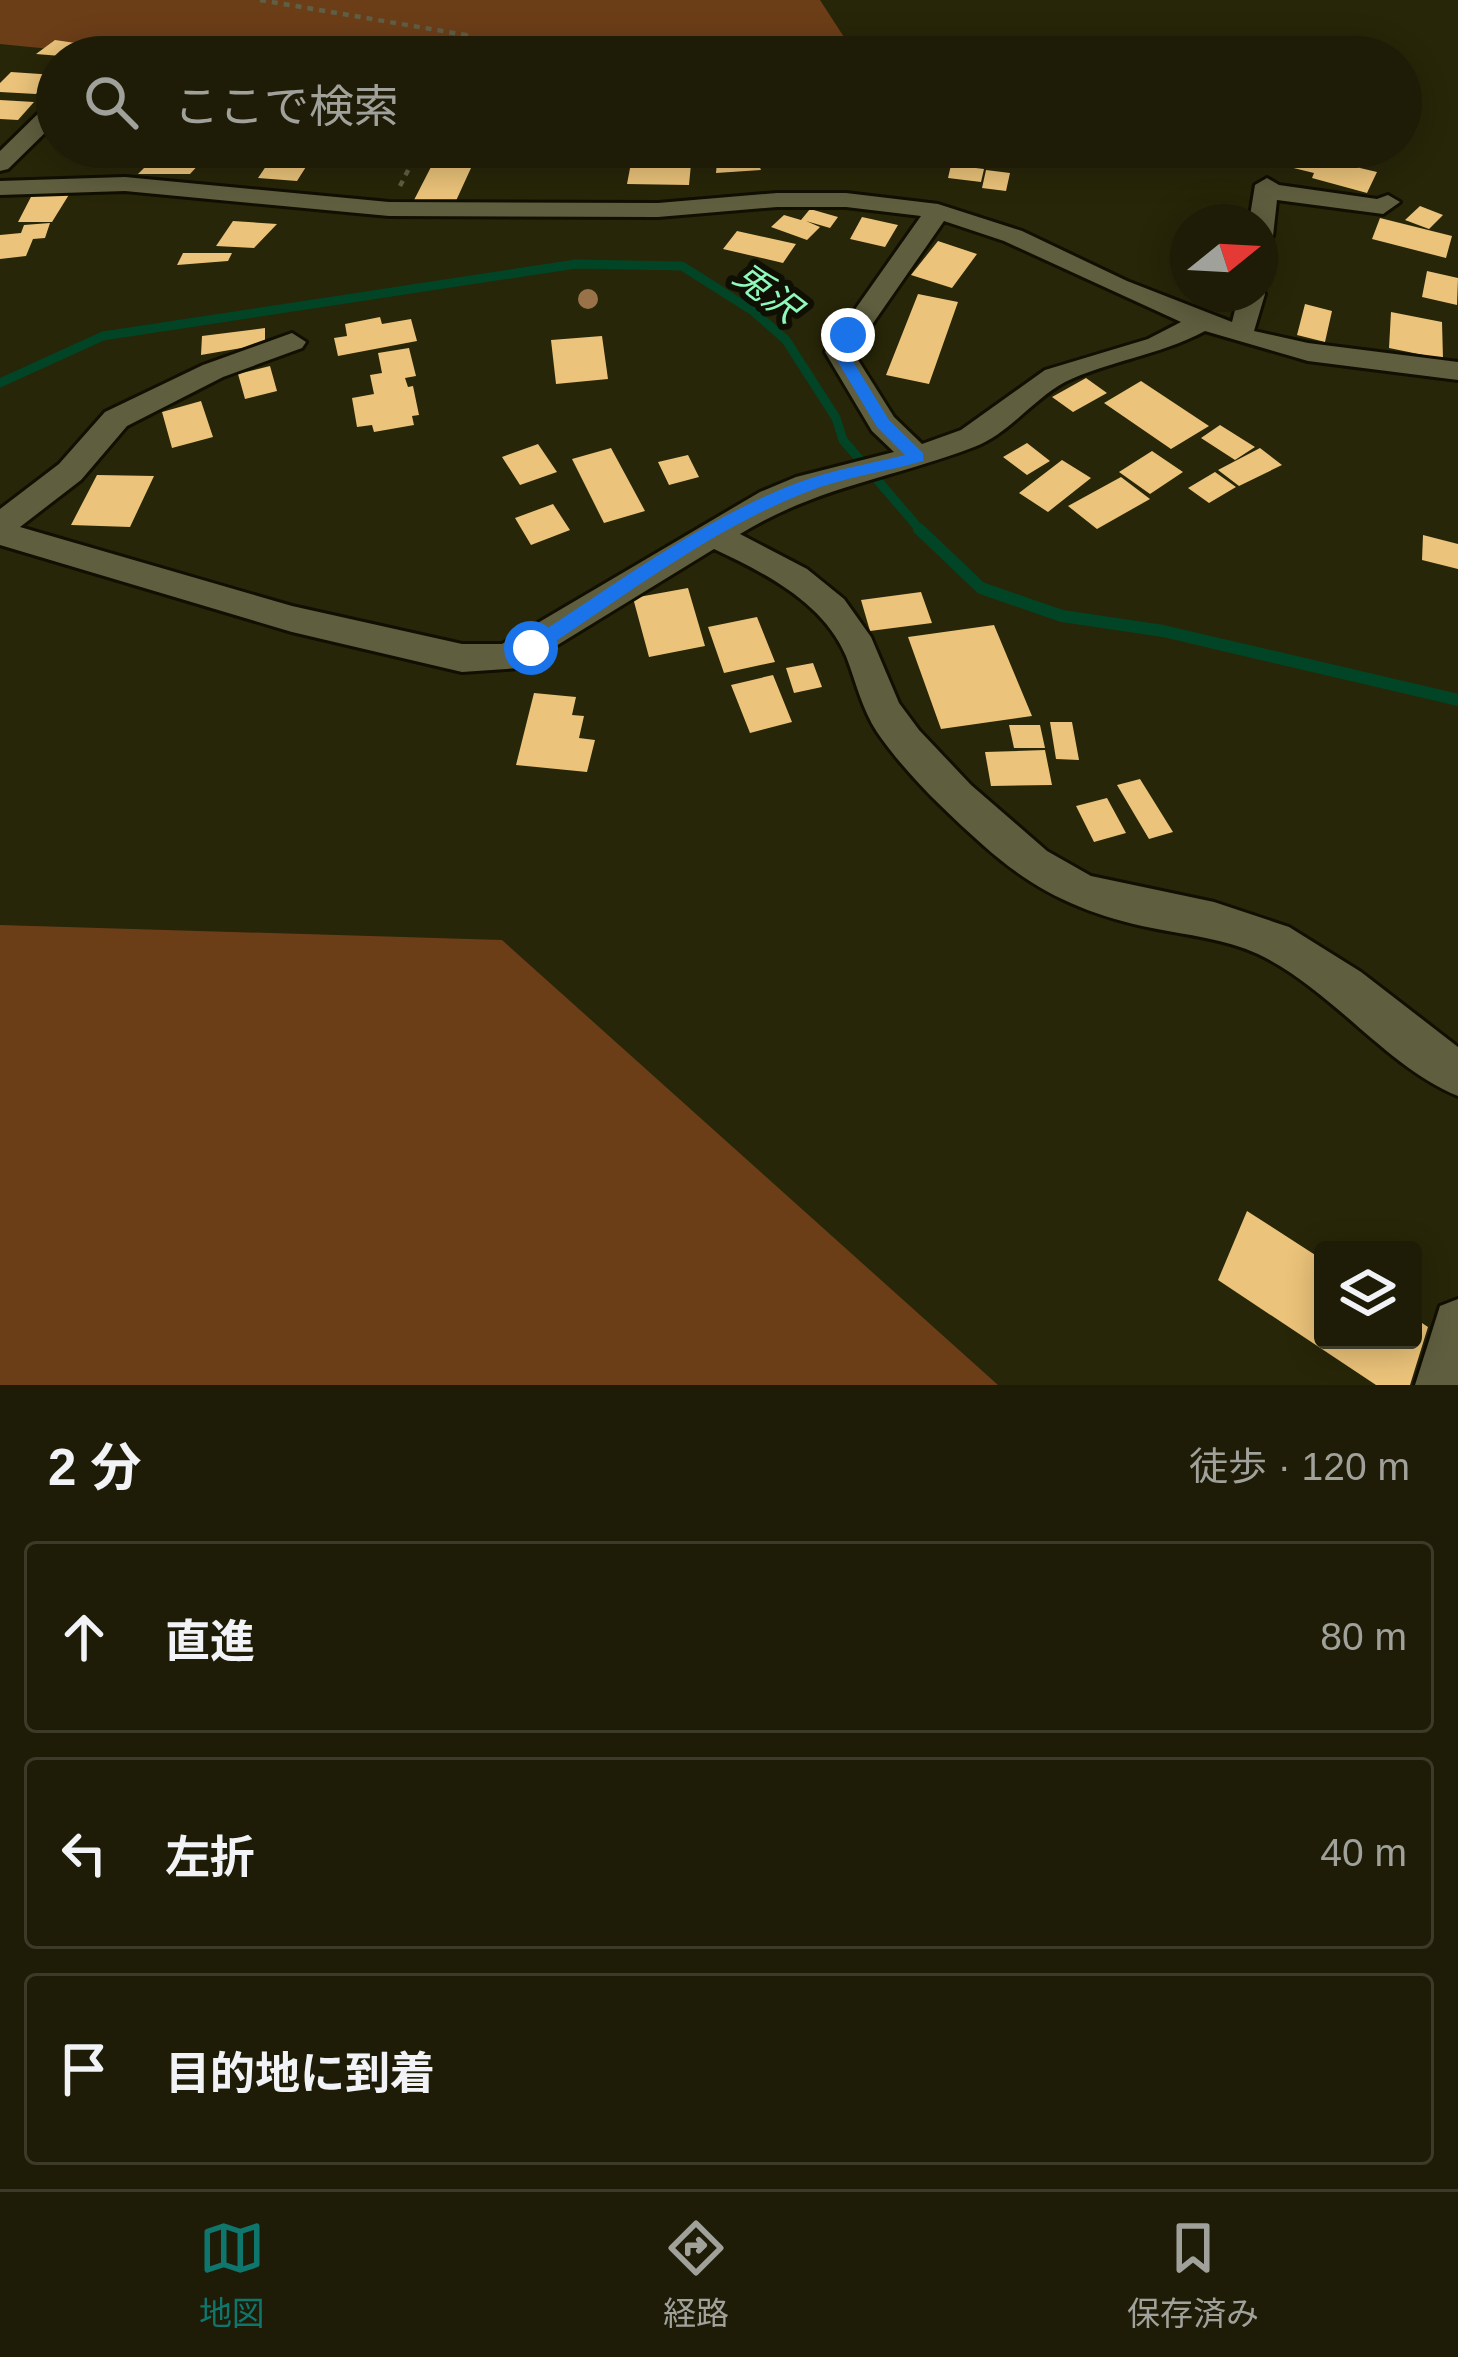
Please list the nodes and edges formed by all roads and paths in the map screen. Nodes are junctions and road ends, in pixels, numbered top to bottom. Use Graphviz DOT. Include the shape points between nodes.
graph roads {
  1 [pos="260,0"];
  2 [pos="464,36"];
  3 [pos="36,129"];
  4 [pos="0,164"];
  5 [pos="0,188"];
  6 [pos="1388,202"];
  7 [pos="1265,204"];
  8 [pos="938,211"];
  9 [pos="1249,312"];
  10 [pos="1201,322"];
  11 [pos="1238,335"];
  12 [pos="292,342"];
  13 [pos="1458,371"];
  14 [pos="904,460"];
  15 [pos="0,529"];
  16 [pos="710,534"];
  17 [pos="1458,1074"];
  18 [pos="1458,1324"];
  19 [pos="1442,1385"];
  1 -- 2 [label="path"];
  3 -- 4 [label="street"];
  5 -- 8 [label="street" via="125,184 410,210 658,210 800,200"];
  6 -- 7 [label="street" via="1267,188"];
  8 -- 10 [label="street" via="1013,236"];
  8 -- 14 [label="street" via="839,352"];
  9 -- 11 [label="street"];
  10 -- 11 [label="street"];
  10 -- 14 [label="street" via="1158,345 1055,376 972,437"];
  11 -- 13 [label="street"];
  12 -- 15 [label="street" via="116,419 70,472"];
  14 -- 16 [label="street" via="771,500"];
  15 -- 16 [label="street" via="292,619 488,661 531,648"];
  16 -- 17 [label="street" via="775,566 842,616 900,734 1037,868 1086,892 1211,916 1276,941"];
  18 -- 19 [label="street"];
}
